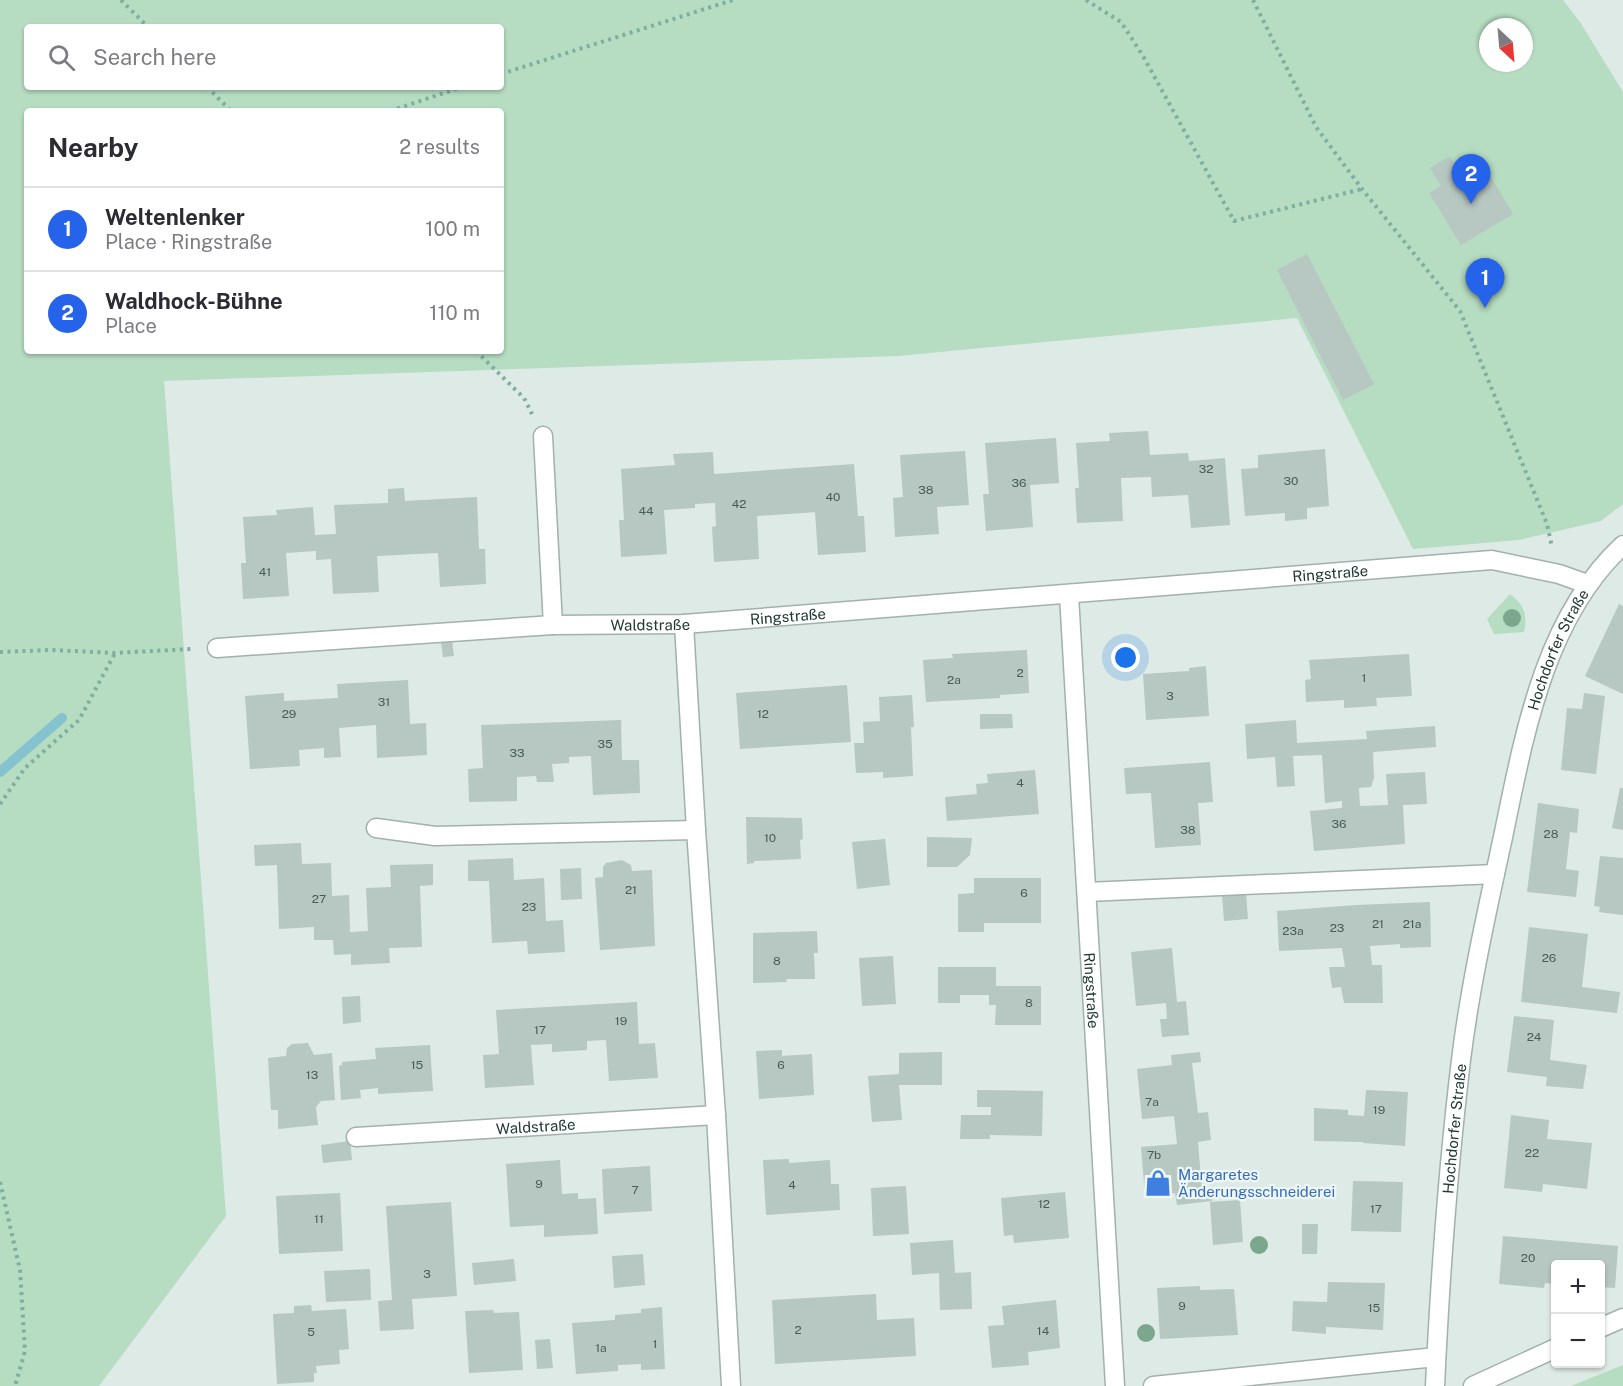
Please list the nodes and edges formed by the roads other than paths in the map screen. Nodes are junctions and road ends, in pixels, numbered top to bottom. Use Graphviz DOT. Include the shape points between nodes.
graph roads {
  1 [pos="543,436"];
  2 [pos="1623,544"];
  3 [pos="1587,584"];
  4 [pos="1069,595"];
  5 [pos="684,624"];
  6 [pos="553,625"];
  7 [pos="217,648"];
  8 [pos="376,828"];
  9 [pos="696,830"];
  10 [pos="1495,874"];
  11 [pos="1087,892"];
  12 [pos="716,1116"];
  13 [pos="356,1137"];
  14 [pos="1623,1318"];
  15 [pos="1605,1326"];
  16 [pos="1551,1350"];
  17 [pos="1436,1357"];
  18 [pos="731,1386"];
  19 [pos="1115,1386"];
  20 [pos="1153,1386"];
  21 [pos="1435,1386"];
  22 [pos="1473,1386"];
  1 -- 6 [label="street"];
  2 -- 3 [label="street, Hochdorfer Straße"];
  3 -- 4 [label="street, Ringstraße" via="1492,560"];
  3 -- 10 [label="street, Hochdorfer Straße" via="1546,666"];
  4 -- 5 [label="street, Ringstraße"];
  4 -- 11 [label="street, Ringstraße"];
  5 -- 6 [label="street, Waldstraße"];
  5 -- 9 [label="street, Waldstraße"];
  6 -- 7 [label="street, Waldstraße"];
  8 -- 9 [label="street" via="435,836"];
  9 -- 12 [label="street, Waldstraße"];
  10 -- 11 [label="street"];
  10 -- 17 [label="street, Hochdorfer Straße" via="1461,1059"];
  11 -- 19 [label="street, Ringstraße"];
  12 -- 13 [label="street, Waldstraße"];
  12 -- 18 [label="street, Waldstraße"];
  14 -- 15 [label="street"];
  16 -- 22 [label="street"];
  17 -- 20 [label="street"];
  17 -- 21 [label="street, Hochdorfer Straße"];
}
